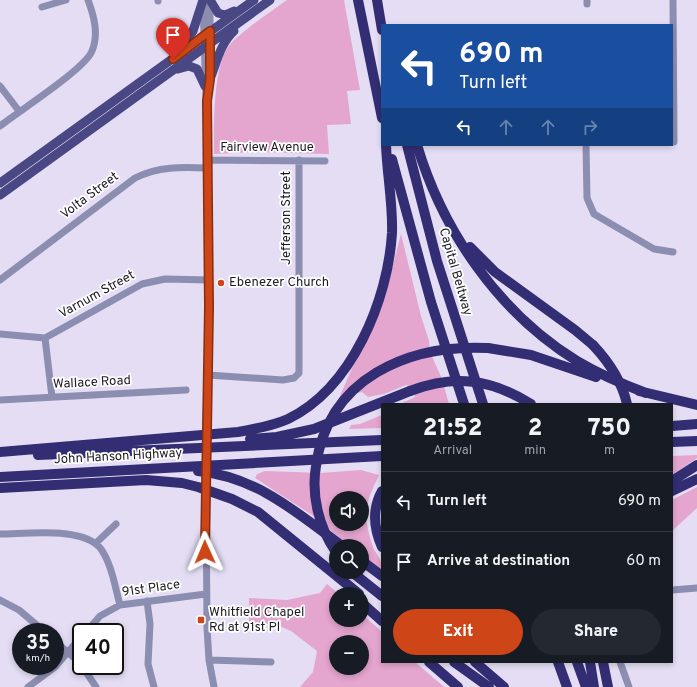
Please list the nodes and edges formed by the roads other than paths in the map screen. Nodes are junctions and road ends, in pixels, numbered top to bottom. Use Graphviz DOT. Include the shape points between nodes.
graph roads {
  1 [pos="66,0"];
  2 [pos="88,0"];
  3 [pos="203,0"];
  4 [pos="210,0"];
  5 [pos="270,0"];
  6 [pos="358,0"];
  7 [pos="377,0"];
  8 [pos="673,0"];
  9 [pos="251,2"];
  10 [pos="42,7"];
  11 [pos="252,13"];
  12 [pos="381,24"];
  13 [pos="384,24"];
  14 [pos="673,24"];
  15 [pos="207,39"];
  16 [pos="162,66"];
  17 [pos="173,70"];
  18 [pos="207,82"];
  19 [pos="0,86"];
  20 [pos="673,106"];
  21 [pos="19,111"];
  22 [pos="381,113"];
  23 [pos="0,126"];
  24 [pos="674,142"];
  25 [pos="387,146"];
  26 [pos="387,146"];
  27 [pos="407,146"];
  28 [pos="417,146"];
  29 [pos="586,146"];
  30 [pos="208,160"];
  31 [pos="299,160"];
  32 [pos="325,161"];
  33 [pos="208,168"];
  34 [pos="0,183"];
  35 [pos="430,185"];
  36 [pos="0,195"];
  37 [pos="673,252"];
  38 [pos="0,280"];
  39 [pos="209,280"];
  40 [pos="0,334"];
  41 [pos="45,338"];
  42 [pos="208,375"];
  43 [pos="186,390"];
  44 [pos="646,393"];
  45 [pos="52,397"];
  46 [pos="0,400"];
  47 [pos="464,403"];
  48 [pos="483,403"];
  49 [pos="529,403"];
  50 [pos="627,403"];
  51 [pos="697,405"];
  52 [pos="697,424"];
  53 [pos="673,426"];
  54 [pos="381,440"];
  55 [pos="697,440"];
  56 [pos="673,442"];
  57 [pos="146,450"];
  58 [pos="0,452"];
  59 [pos="0,456"];
  60 [pos="381,456"];
  61 [pos="697,465"];
  62 [pos="114,470"];
  63 [pos="0,477"];
  64 [pos="697,479"];
  65 [pos="673,480"];
  66 [pos="0,488"];
  67 [pos="673,491"];
  68 [pos="381,494"];
  69 [pos="116,524"];
  70 [pos="0,534"];
  71 [pos="290,538"];
  72 [pos="332,539"];
  73 [pos="329,541"];
  74 [pos="96,543"];
  75 [pos="381,544"];
  76 [pos="369,566"];
  77 [pos="381,575"];
  78 [pos="361,579"];
  79 [pos="344,587"];
  80 [pos="350,587"];
  81 [pos="697,588"];
  82 [pos="673,590"];
  83 [pos="206,594"];
  84 [pos="381,595"];
  85 [pos="0,600"];
  86 [pos="147,601"];
  87 [pos="369,601"];
  88 [pos="120,605"];
  89 [pos="369,609"];
  90 [pos="381,610"];
  91 [pos="381,620"];
  92 [pos="34,623"];
  93 [pos="94,623"];
  94 [pos="72,647"];
  95 [pos="64,649"];
  96 [pos="68,652"];
  97 [pos="72,656"];
  98 [pos="209,660"];
  99 [pos="271,662"];
  100 [pos="430,663"];
  101 [pos="455,663"];
  102 [pos="475,663"];
  103 [pos="558,663"];
  104 [pos="577,663"];
  105 [pos="590,663"];
  106 [pos="603,663"];
  107 [pos="620,663"];
  108 [pos="88,675"];
  109 [pos="28,687"];
  110 [pos="96,687"];
  111 [pos="154,687"];
  112 [pos="214,687"];
  113 [pos="458,687"];
  114 [pos="489,687"];
  115 [pos="504,687"];
  116 [pos="567,687"];
  117 [pos="586,687"];
  118 [pos="594,687"];
  119 [pos="608,687"];
  120 [pos="629,687"];
  1 -- 10 [label="street"];
  2 -- 21 [label="street" via="96,33 90,55 77,69"];
  3 -- 15 [label="street"];
  3 -- 16 [label="main road" via="190,36"];
  4 -- 9 [label="main road" via="215,10 221,14 229,14"];
  4 -- 15 [label="street"];
  5 -- 11 [label="main road"];
  6 -- 22 [label="highway"];
  7 -- 12 [label="highway"];
  7 -- 13 [label="highway"];
  8 -- 14 [label="street"];
  9 -- 15 [label="main road"];
  11 -- 15 [label="main road"];
  11 -- 18 [label="main road" via="226,40"];
  15 -- 16 [label="main road"];
  15 -- 17 [label="main road"];
  15 -- 18 [label="street"];
  16 -- 34 [label="main road"];
  17 -- 18 [label="main road" via="193,67"];
  17 -- 36 [label="main road"];
  18 -- 30 [label="street"];
  19 -- 21 [label="street"];
  20 -- 24 [label="street"];
  21 -- 23 [label="street"];
  25 -- 47 [label="highway" via="427,288"];
  26 -- 58 [label="highway" via="392,232 380,296 367,328 349,360 317,400 288,419 251,430"];
  27 -- 48 [label="highway, Capital Beltway" via="437,261"];
  28 -- 35 [label="highway"];
  29 -- 37 [label="street" via="587,198 594,214 654,249"];
  30 -- 31 [label="street, Fairview Avenue"];
  30 -- 33 [label="street"];
  31 -- 32 [label="street, Fairview Avenue"];
  31 -- 42 [label="street, Jefferson Street" via="299,371 294,378 286,379"];
  33 -- 38 [label="street, Volta Street" via="162,168 139,176"];
  33 -- 39 [label="street"];
  35 -- 44 [label="highway" via="445,218 466,252 515,310 577,361"];
  35 -- 50 [label="highway, bridge" via="458,231 482,260 510,284 593,345 609,364"];
  39 -- 41 [label="street, Varnum Street" via="165,279 142,284"];
  39 -- 42 [label="street"];
  40 -- 41 [label="street"];
  41 -- 45 [label="street"];
  42 -- 83 [label="street, bridge"];
  43 -- 45 [label="street, Wallace Road"];
  44 -- 51 [label="highway"];
  44 -- 73 [label="highway, bridge" via="531,356 488,348 435,351 387,366 362,382 340,404 321,441 315,479 316,498 320,519"];
  45 -- 46 [label="street, Wallace Road"];
  49 -- 57 [label="highway, bridge" via="499,387 463,380 433,383 330,424 298,433"];
  52 -- 53 [label="highway"];
  54 -- 57 [label="highway, John Hanson Highway"];
  55 -- 56 [label="highway"];
  57 -- 59 [label="highway, John Hanson Highway"];
  60 -- 62 [label="highway, John Hanson Highway"];
  61 -- 65 [label="highway"];
  62 -- 63 [label="highway, John Hanson Highway"];
  62 -- 72 [label="highway" via="182,470 229,476 278,499"];
  64 -- 67 [label="highway"];
  66 -- 71 [label="highway" via="146,480 182,483 218,493 245,505 258,512"];
  68 -- 75 [label="highway" via="376,506 375,527"];
  69 -- 74 [label="street"];
  70 -- 74 [label="street" via="67,534 84,537"];
  71 -- 79 [label="highway"];
  71 -- 80 [label="highway"];
  74 -- 88 [label="street" via="106,560"];
  76 -- 77 [label="highway"];
  78 -- 84 [label="highway"];
  81 -- 82 [label="street"];
  83 -- 86 [label="street, 91st Place"];
  83 -- 98 [label="street"];
  85 -- 92 [label="street" via="19,610"];
  86 -- 88 [label="street, 91st Place"];
  86 -- 111 [label="street" via="148,664"];
  87 -- 90 [label="highway"];
  88 -- 93 [label="street, 91st Place" via="100,616"];
  89 -- 91 [label="highway"];
  94 -- 96 [label="street"];
  95 -- 96 [label="street"];
  96 -- 97 [label="street"];
  96 -- 109 [label="street" via="47,674"];
  98 -- 99 [label="street"];
  98 -- 112 [label="street"];
  100 -- 113 [label="highway"];
  101 -- 114 [label="highway"];
  102 -- 115 [label="highway"];
  103 -- 116 [label="highway"];
  104 -- 117 [label="highway"];
  105 -- 118 [label="highway"];
  106 -- 119 [label="highway"];
  107 -- 120 [label="street"];
  108 -- 110 [label="street"];
}
